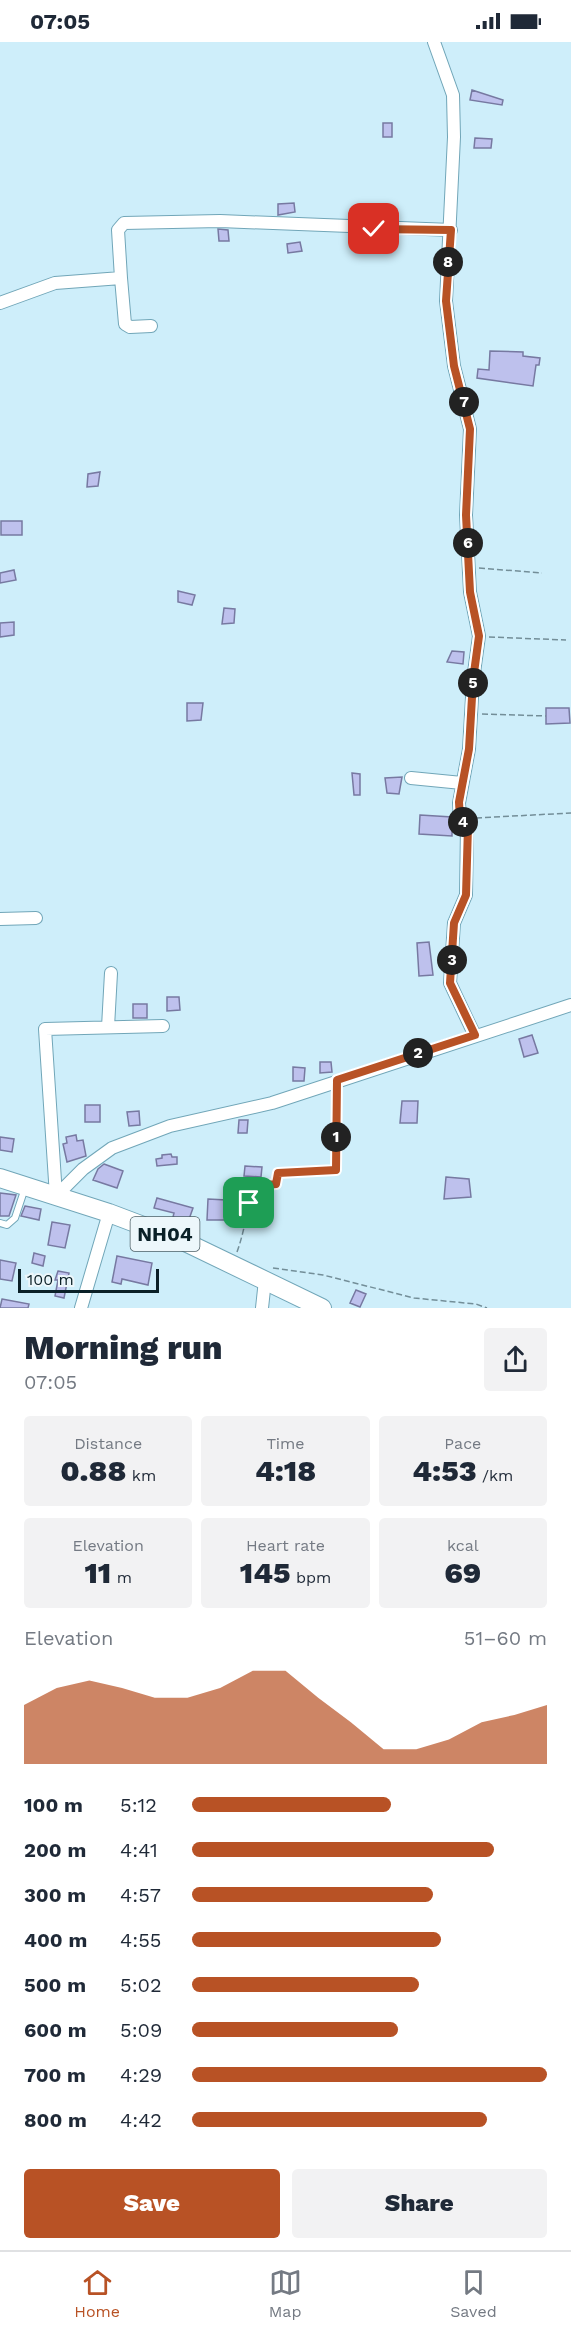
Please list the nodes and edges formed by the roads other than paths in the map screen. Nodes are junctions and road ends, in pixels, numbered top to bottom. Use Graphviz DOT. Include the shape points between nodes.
graph roads {
  1 [pos="434,42"];
  2 [pos="451,230"];
  3 [pos="121,278"];
  4 [pos="0,303"];
  5 [pos="151,326"];
  6 [pos="411,778"];
  7 [pos="462,783"];
  8 [pos="36,918"];
  9 [pos="0,919"];
  10 [pos="111,973"];
  11 [pos="571,1005"];
  12 [pos="108,1026"];
  13 [pos="163,1026"];
  14 [pos="475,1035"];
  15 [pos="0,1178"];
  16 [pos="25,1187"];
  17 [pos="56,1196"];
  18 [pos="110,1213"];
  19 [pos="0,1223"];
  20 [pos="269,1274"];
  21 [pos="81,1308"];
  22 [pos="262,1308"];
  23 [pos="322,1308"];
  1 -- 2 [label="street" via="453,94"];
  2 -- 3 [label="street" via="220,221 124,223 118,230"];
  2 -- 7 [label="street" via="446,301 454,366 470,429 466,515 479,636 469,749"];
  3 -- 4 [label="street" via="55,283"];
  3 -- 5 [label="street" via="125,324"];
  6 -- 7 [label="street"];
  7 -- 14 [label="street" via="460,819 468,826 468,862 466,895 454,923 450,983"];
  8 -- 9 [label="street"];
  10 -- 12 [label="street"];
  11 -- 14 [label="street"];
  12 -- 13 [label="street"];
  12 -- 17 [label="street" via="45,1029"];
  14 -- 17 [label="street" via="272,1103 170,1126 111,1148 83,1168"];
  15 -- 16 [label="main road, NH04"];
  16 -- 17 [label="main road, NH04"];
  16 -- 19 [label="lane" via="15,1218 7,1225"];
  17 -- 18 [label="main road, NH04"];
  18 -- 20 [label="main road, NH04" via="233,1264"];
  18 -- 21 [label="street"];
  20 -- 22 [label="street"];
  20 -- 23 [label="main road, NH04"];
}
